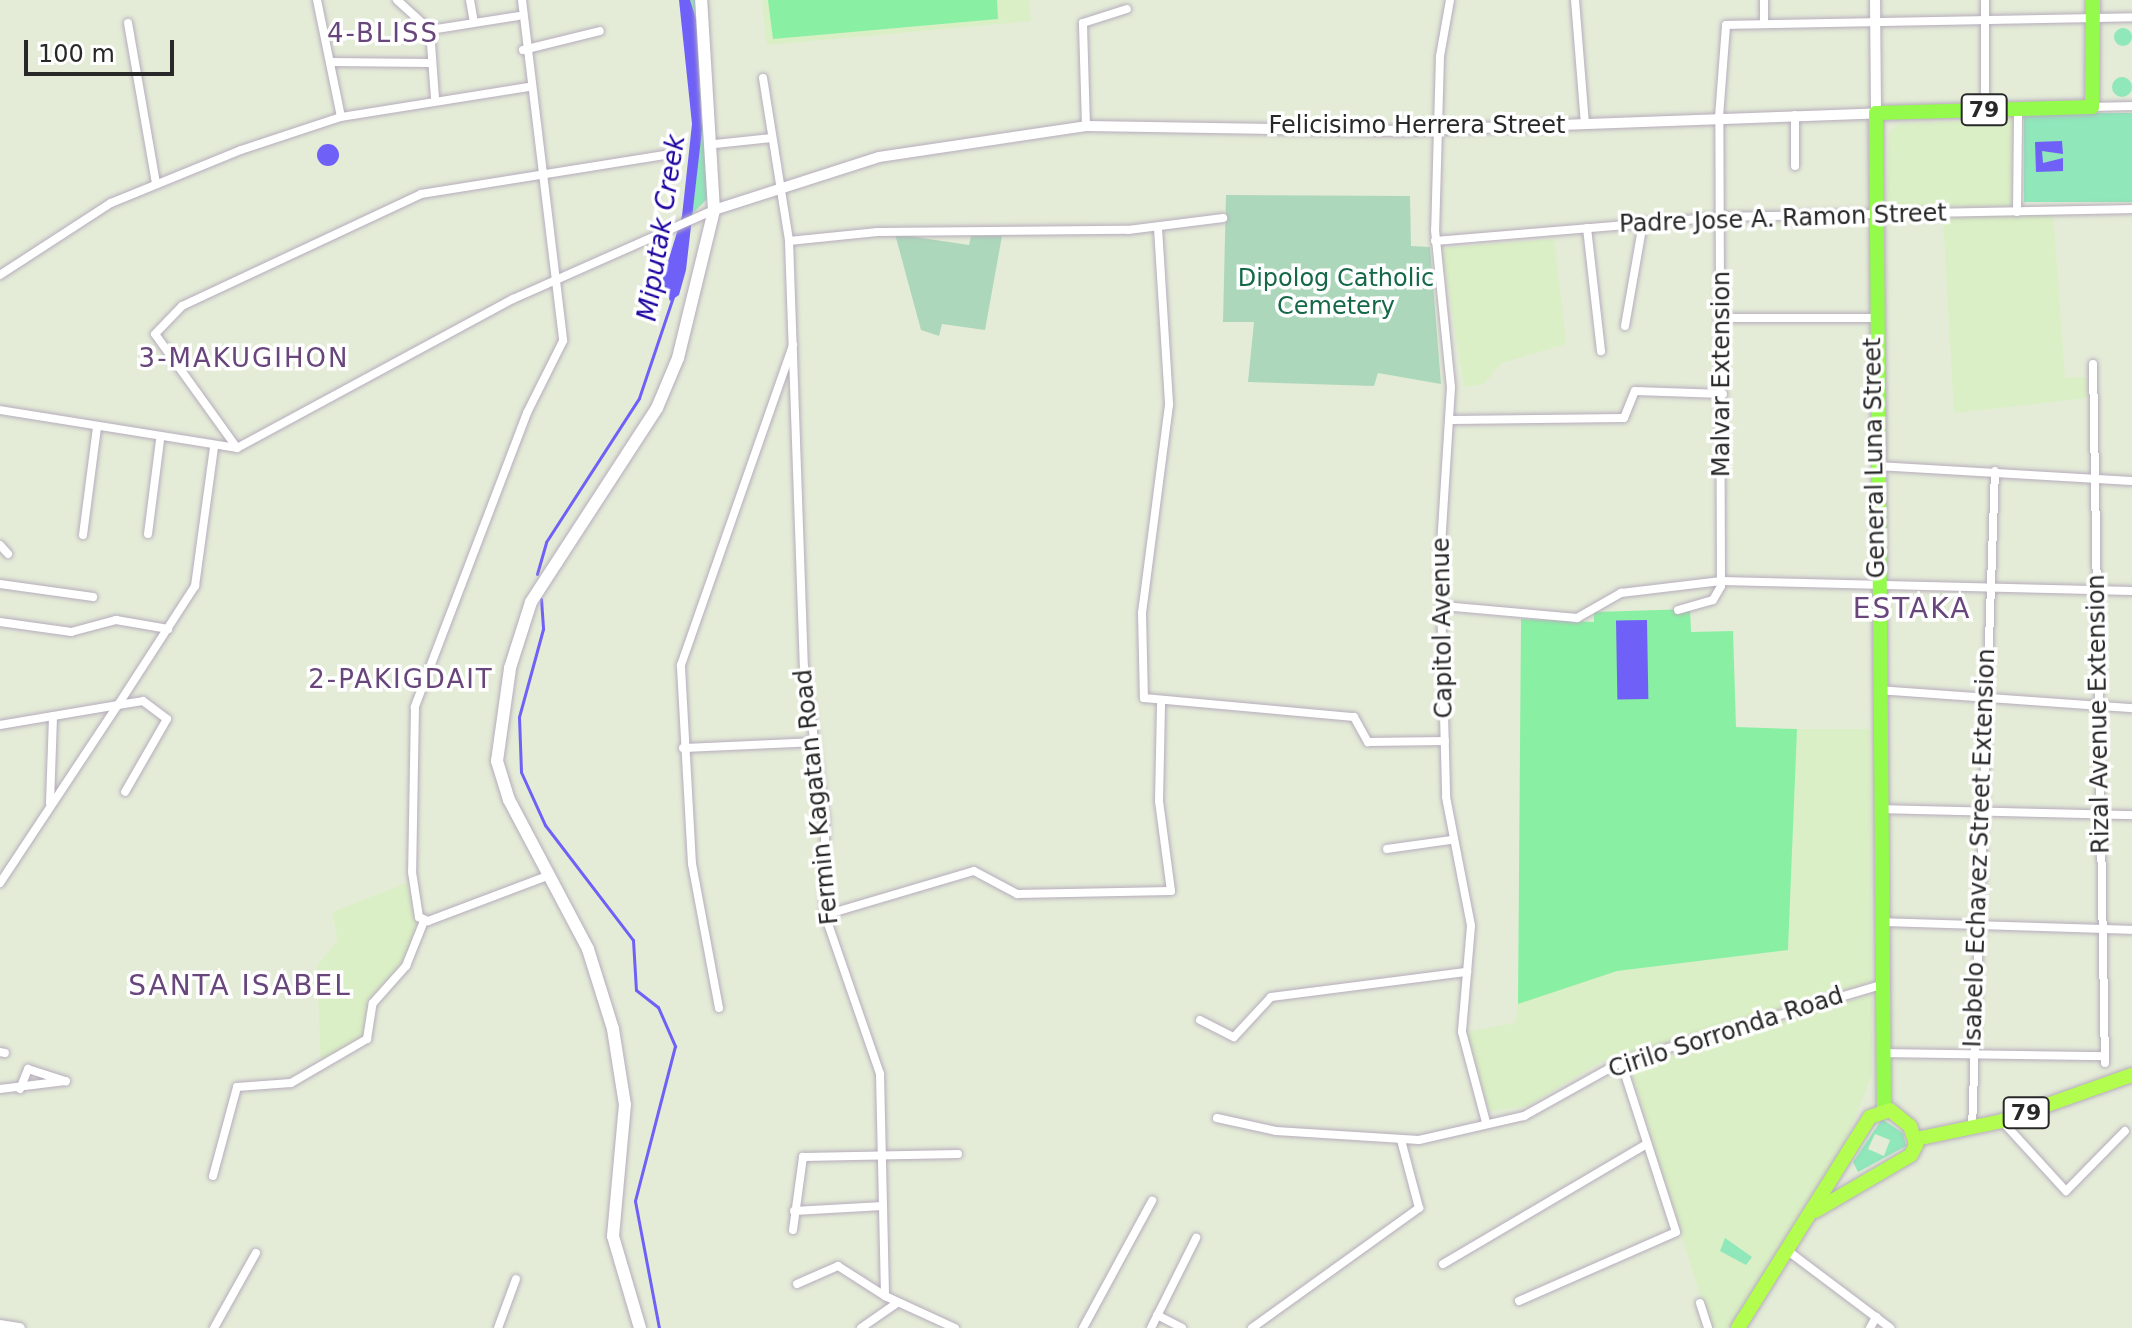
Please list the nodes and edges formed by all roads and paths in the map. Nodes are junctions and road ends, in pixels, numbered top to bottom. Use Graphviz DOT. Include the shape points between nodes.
graph roads {
  1 [pos="317,0"];
  2 [pos="397,0"];
  3 [pos="470,0"];
  4 [pos="522,0"];
  5 [pos="701,0"];
  6 [pos="1450,0"];
  7 [pos="1575,0"];
  8 [pos="1764,0"];
  9 [pos="1875,0"];
  10 [pos="1985,0"];
  11 [pos="2093,0"];
  12 [pos="1127,9"];
  13 [pos="518,16"];
  14 [pos="2093,17"];
  15 [pos="2132,17"];
  16 [pos="1875,19"];
  17 [pos="1985,19"];
  18 [pos="474,22"];
  19 [pos="1764,22"];
  20 [pos="128,23"];
  21 [pos="430,30"];
  22 [pos="600,31"];
  23 [pos="523,50"];
  24 [pos="330,62"];
  25 [pos="430,63"];
  26 [pos="763,78"];
  27 [pos="528,87"];
  28 [pos="435,98"];
  29 [pos="2132,106"];
  30 [pos="2092,107"];
  31 [pos="2018,109"];
  32 [pos="1985,110"];
  33 [pos="1876,113"];
  34 [pos="1795,115"];
  35 [pos="341,117"];
  36 [pos="1719,117"];
  37 [pos="1585,125"];
  38 [pos="1086,126"];
  39 [pos="1442,130"];
  40 [pos="772,138"];
  41 [pos="715,144"];
  42 [pos="671,154"];
  43 [pos="1795,166"];
  44 [pos="539,172"];
  45 [pos="156,184"];
  46 [pos="779,184"];
  47 [pos="2132,209"];
  48 [pos="713,210"];
  49 [pos="2017,212"];
  50 [pos="1874,214"];
  51 [pos="1722,217"];
  52 [pos="1223,218"];
  53 [pos="1643,223"];
  54 [pos="1158,228"];
  55 [pos="1587,228"];
  56 [pos="789,241"];
  57 [pos="1435,241"];
  58 [pos="0,275"];
  59 [pos="556,278"];
  60 [pos="1722,318"];
  61 [pos="1874,318"];
  62 [pos="1625,326"];
  63 [pos="795,341"];
  64 [pos="1601,351"];
  65 [pos="2093,364"];
  66 [pos="1723,394"];
  67 [pos="0,410"];
  68 [pos="1451,420"];
  69 [pos="97,427"];
  70 [pos="160,440"];
  71 [pos="214,448"];
  72 [pos="237,448"];
  73 [pos="1877,466"];
  74 [pos="1995,471"];
  75 [pos="2094,479"];
  76 [pos="2132,481"];
  77 [pos="148,534"];
  78 [pos="83,535"];
  79 [pos="0,545"];
  80 [pos="8,554"];
  81 [pos="1721,581"];
  82 [pos="0,584"];
  83 [pos="1877,586"];
  84 [pos="1988,587"];
  85 [pos="2097,590"];
  86 [pos="2132,591"];
  87 [pos="93,597"];
  88 [pos="1443,606"];
  89 [pos="1678,610"];
  90 [pos="0,622"];
  91 [pos="168,629"];
  92 [pos="1878,690"];
  93 [pos="1983,697"];
  94 [pos="1161,704"];
  95 [pos="118,705"];
  96 [pos="2098,705"];
  97 [pos="2132,708"];
  98 [pos="53,716"];
  99 [pos="0,725"];
  100 [pos="1445,741"];
  101 [pos="813,742"];
  102 [pos="683,748"];
  103 [pos="125,792"];
  104 [pos="50,807"];
  105 [pos="1879,809"];
  106 [pos="1982,813"];
  107 [pos="2102,814"];
  108 [pos="2132,815"];
  109 [pos="1451,840"];
  110 [pos="1387,849"];
  111 [pos="547,876"];
  112 [pos="0,883"];
  113 [pos="825,915"];
  114 [pos="424,921"];
  115 [pos="1880,922"];
  116 [pos="1977,926"];
  117 [pos="2103,928"];
  118 [pos="2132,930"];
  119 [pos="1467,972"];
  120 [pos="1881,985"];
  121 [pos="719,1008"];
  122 [pos="1200,1020"];
  123 [pos="1882,1053"];
  124 [pos="1974,1056"];
  125 [pos="1621,1062"];
  126 [pos="2132,1075"];
  127 [pos="0,1089"];
  128 [pos="20,1089"];
  129 [pos="1884,1109"];
  130 [pos="1217,1118"];
  131 [pos="2002,1121"];
  132 [pos="1486,1122"];
  133 [pos="1972,1129"];
  134 [pos="2125,1131"];
  135 [pos="1916,1139"];
  136 [pos="1401,1140"];
  137 [pos="1647,1144"];
  138 [pos="958,1154"];
  139 [pos="882,1155"];
  140 [pos="1843,1163"];
  141 [pos="213,1176"];
  142 [pos="1861,1182"];
  143 [pos="1152,1201"];
  144 [pos="883,1206"];
  145 [pos="794,1211"];
  146 [pos="1815,1211"];
  147 [pos="793,1230"];
  148 [pos="1196,1238"];
  149 [pos="1788,1251"];
  150 [pos="256,1253"];
  151 [pos="1443,1264"];
  152 [pos="516,1279"];
  153 [pos="797,1284"];
  154 [pos="885,1296"];
  155 [pos="1519,1301"];
  156 [pos="897,1303"];
  157 [pos="1700,1303"];
  158 [pos="1157,1315"];
  159 [pos="1876,1317"];
  160 [pos="0,1325"];
  161 [pos="20,1328"];
  162 [pos="214,1328"];
  163 [pos="498,1328"];
  164 [pos="640,1328"];
  165 [pos="861,1328"];
  166 [pos="955,1328"];
  167 [pos="1083,1328"];
  168 [pos="1151,1328"];
  169 [pos="1182,1328"];
  170 [pos="1252,1328"];
  171 [pos="1708,1328"];
  172 [pos="1738,1328"];
  173 [pos="1870,1328"];
  174 [pos="1890,1328"];
  1 -- 24 [label="street"];
  2 -- 21 [label="street"];
  3 -- 18 [label="street"];
  4 -- 13 [label="street"];
  5 -- 41 [label="main road"];
  6 -- 39 [label="street, Capitol Avenue" via="1440,56"];
  7 -- 37 [label="street"];
  8 -- 19 [label="street"];
  9 -- 16 [label="street, General Luna Street"];
  10 -- 17 [label="street"];
  11 -- 14 [label="main road"];
  12 -- 38 [label="street" via="1083,23"];
  13 -- 18 [label="street"];
  13 -- 23 [label="street"];
  14 -- 15 [label="street"];
  14 -- 17 [label="street"];
  14 -- 30 [label="main road"];
  16 -- 17 [label="street"];
  16 -- 19 [label="street"];
  16 -- 33 [label="street, General Luna Street"];
  17 -- 32 [label="street"];
  18 -- 21 [label="street"];
  19 -- 36 [label="street, Malvar Extension" via="1726,25"];
  20 -- 45 [label="street"];
  21 -- 25 [label="street"];
  22 -- 23 [label="street"];
  23 -- 27 [label="street"];
  24 -- 25 [label="street"];
  24 -- 35 [label="street"];
  25 -- 28 [label="street"];
  26 -- 40 [label="street, Fermin Kagatan Road"];
  27 -- 28 [label="street"];
  27 -- 44 [label="street"];
  28 -- 35 [label="street"];
  29 -- 30 [label="street, Felicisimo Herrera Street"];
  30 -- 31 [label="main road, Felicisimo Herrera Street / 79"];
  31 -- 32 [label="main road, Felicisimo Herrera Street / 79"];
  31 -- 49 [label="street"];
  32 -- 33 [label="main road, Felicisimo Herrera Street / 79"];
  33 -- 34 [label="street, Felicisimo Herrera Street"];
  33 -- 50 [label="main road, General Luna Street"];
  34 -- 36 [label="street, Felicisimo Herrera Street"];
  34 -- 43 [label="street"];
  35 -- 45 [label="street"];
  36 -- 37 [label="street, Felicisimo Herrera Street"];
  36 -- 51 [label="street, Malvar Extension"];
  37 -- 39 [label="street, Felicisimo Herrera Street"];
  38 -- 39 [label="street, Felicisimo Herrera Street"];
  38 -- 46 [label="street, Felicisimo Herrera Street" via="933,145"];
  39 -- 57 [label="street, Capitol Avenue"];
  40 -- 41 [label="street"];
  40 -- 46 [label="street, Fermin Kagatan Road"];
  41 -- 48 [label="main road"];
  42 -- 44 [label="street"];
  44 -- 59 [label="street"];
  44 -- 72 [label="street" via="404,200 319,236 156,326 157,338"];
  45 -- 58 [label="street" via="81,219"];
  46 -- 48 [label="street, Felicisimo Herrera Street"];
  46 -- 56 [label="street, Fermin Kagatan Road"];
  47 -- 49 [label="street, Padre Jose A. Ramon Street"];
  48 -- 59 [label="street, Felicisimo Herrera Street"];
  48 -- 111 [label="main road" via="668,384 542,581 510,668 497,761"];
  49 -- 50 [label="street, Padre Jose A. Ramon Street"];
  50 -- 51 [label="street, Padre Jose A. Ramon Street"];
  50 -- 61 [label="main road, General Luna Street"];
  51 -- 53 [label="street, Padre Jose A. Ramon Street"];
  51 -- 60 [label="street, Malvar Extension"];
  52 -- 54 [label="street"];
  53 -- 55 [label="street, Padre Jose A. Ramon Street"];
  53 -- 62 [label="street"];
  54 -- 56 [label="street" via="878,232"];
  54 -- 94 [label="street" via="1169,405 1139,671 1144,698"];
  55 -- 57 [label="street, Padre Jose A. Ramon Street"];
  55 -- 64 [label="street"];
  56 -- 63 [label="street, Fermin Kagatan Road"];
  57 -- 68 [label="street, Capitol Avenue"];
  59 -- 72 [label="street, Felicisimo Herrera Street"];
  59 -- 114 [label="street" via="561,351 527,413 410,726 412,884"];
  60 -- 61 [label="street"];
  60 -- 66 [label="street, Malvar Extension"];
  61 -- 73 [label="main road, General Luna Street"];
  63 -- 101 [label="street, Fermin Kagatan Road"];
  63 -- 102 [label="street" via="688,635 678,700"];
  65 -- 75 [label="street, Rizal Avenue Extension"];
  66 -- 68 [label="street" via="1635,391 1624,418"];
  66 -- 81 [label="street, Malvar Extension"];
  67 -- 69 [label="street, Felicisimo Herrera Street"];
  68 -- 88 [label="street, Capitol Avenue"];
  69 -- 70 [label="street, Felicisimo Herrera Street"];
  69 -- 78 [label="street"];
  70 -- 71 [label="street, Felicisimo Herrera Street"];
  70 -- 77 [label="street"];
  71 -- 72 [label="street, Felicisimo Herrera Street"];
  71 -- 91 [label="street" via="201,570"];
  73 -- 74 [label="street"];
  73 -- 83 [label="main road, General Luna Street"];
  74 -- 75 [label="street"];
  74 -- 84 [label="street, Isabelo Echavez Street Extension"];
  75 -- 76 [label="street"];
  75 -- 85 [label="street, Rizal Avenue Extension"];
  79 -- 80 [label="street"];
  81 -- 83 [label="street"];
  81 -- 88 [label="street" via="1621,593 1577,618"];
  81 -- 89 [label="street" via="1713,600"];
  82 -- 87 [label="street"];
  83 -- 84 [label="street"];
  83 -- 92 [label="main road, General Luna Street"];
  84 -- 85 [label="street"];
  84 -- 93 [label="street, Isabelo Echavez Street Extension"];
  85 -- 86 [label="street"];
  85 -- 96 [label="street, Rizal Avenue Extension"];
  88 -- 100 [label="street, Capitol Avenue"];
  90 -- 91 [label="street" via="71,632 116,620"];
  91 -- 95 [label="street"];
  92 -- 93 [label="street"];
  92 -- 105 [label="main road, General Luna Street"];
  93 -- 96 [label="street"];
  93 -- 106 [label="street, Isabelo Echavez Street Extension"];
  94 -- 100 [label="street" via="1354,717 1368,742"];
  94 -- 113 [label="street" via="1159,801 1171,891 1017,894 974,871"];
  95 -- 98 [label="street"];
  95 -- 103 [label="street" via="143,701 167,719"];
  95 -- 104 [label="street"];
  96 -- 97 [label="street"];
  96 -- 107 [label="street, Rizal Avenue Extension"];
  98 -- 99 [label="street"];
  98 -- 104 [label="street"];
  100 -- 109 [label="street, Capitol Avenue"];
  101 -- 102 [label="street"];
  101 -- 113 [label="street, Fermin Kagatan Road" via="826,830"];
  102 -- 121 [label="street" via="692,864"];
  104 -- 112 [label="street"];
  105 -- 106 [label="street"];
  105 -- 115 [label="main road, General Luna Street"];
  106 -- 107 [label="street"];
  106 -- 116 [label="street, Isabelo Echavez Street Extension"];
  107 -- 108 [label="street"];
  107 -- 117 [label="street, Rizal Avenue Extension"];
  109 -- 110 [label="street"];
  109 -- 119 [label="street, Capitol Avenue" via="1471,926"];
  111 -- 114 [label="street"];
  111 -- 164 [label="main road" via="588,949 613,1029 625,1105 613,1236"];
  113 -- 139 [label="street, Fermin Kagatan Road" via="875,1050"];
  114 -- 141 [label="street" via="406,966 373,1003 367,1039 291,1083 237,1087"];
  115 -- 116 [label="street"];
  115 -- 120 [label="main road, General Luna Street"];
  116 -- 117 [label="street"];
  116 -- 124 [label="street, Isabelo Echavez Street Extension"];
  117 -- 118 [label="street"];
  117 -- 124 [label="street, Rizal Avenue Extension" via="2105,1060"];
  119 -- 122 [label="street" via="1271,997 1234,1037"];
  119 -- 132 [label="street, Capitol Avenue" via="1462,1032"];
  120 -- 123 [label="main road, General Luna Street"];
  120 -- 125 [label="street, Cirilo Sorronda Road"];
  123 -- 124 [label="street"];
  123 -- 129 [label="main road, General Luna Street"];
  124 -- 133 [label="street, Isabelo Echavez Street Extension"];
  125 -- 132 [label="street, Cirilo Sorronda Road" via="1537,1111"];
  125 -- 137 [label="street"];
  126 -- 131 [label="highway, 79"];
  127 -- 128 [label="street"];
  128 -- 128 [label="street" via="28,1069 66,1081 62,1086"];
  129 -- 135 [label="highway"];
  129 -- 140 [label="highway" via="1870,1117"];
  130 -- 136 [label="street, Cirilo Sorronda Road"];
  131 -- 133 [label="highway, 79"];
  131 -- 134 [label="street" via="2066,1191"];
  132 -- 136 [label="street, Cirilo Sorronda Road"];
  133 -- 135 [label="highway, 79"];
  135 -- 142 [label="highway" via="1911,1155"];
  136 -- 170 [label="street" via="1419,1208"];
  137 -- 151 [label="street"];
  137 -- 155 [label="street" via="1676,1232"];
  138 -- 139 [label="street"];
  139 -- 144 [label="street, Fermin Kagatan Road"];
  139 -- 145 [label="street" via="803,1157"];
  140 -- 142 [label="highway"];
  140 -- 146 [label="highway"];
  142 -- 146 [label="highway"];
  143 -- 167 [label="street"];
  144 -- 145 [label="street"];
  144 -- 154 [label="street, Fermin Kagatan Road"];
  145 -- 147 [label="street"];
  146 -- 149 [label="highway"];
  148 -- 158 [label="street"];
  149 -- 159 [label="street"];
  149 -- 172 [label="highway"];
  150 -- 162 [label="street"];
  152 -- 163 [label="street"];
  153 -- 154 [label="street" via="838,1266"];
  154 -- 156 [label="street"];
  156 -- 165 [label="street"];
  156 -- 166 [label="street"];
  157 -- 171 [label="street"];
  158 -- 168 [label="street"];
  158 -- 169 [label="street"];
  159 -- 173 [label="street"];
  159 -- 174 [label="street"];
  160 -- 161 [label="street"];
}
